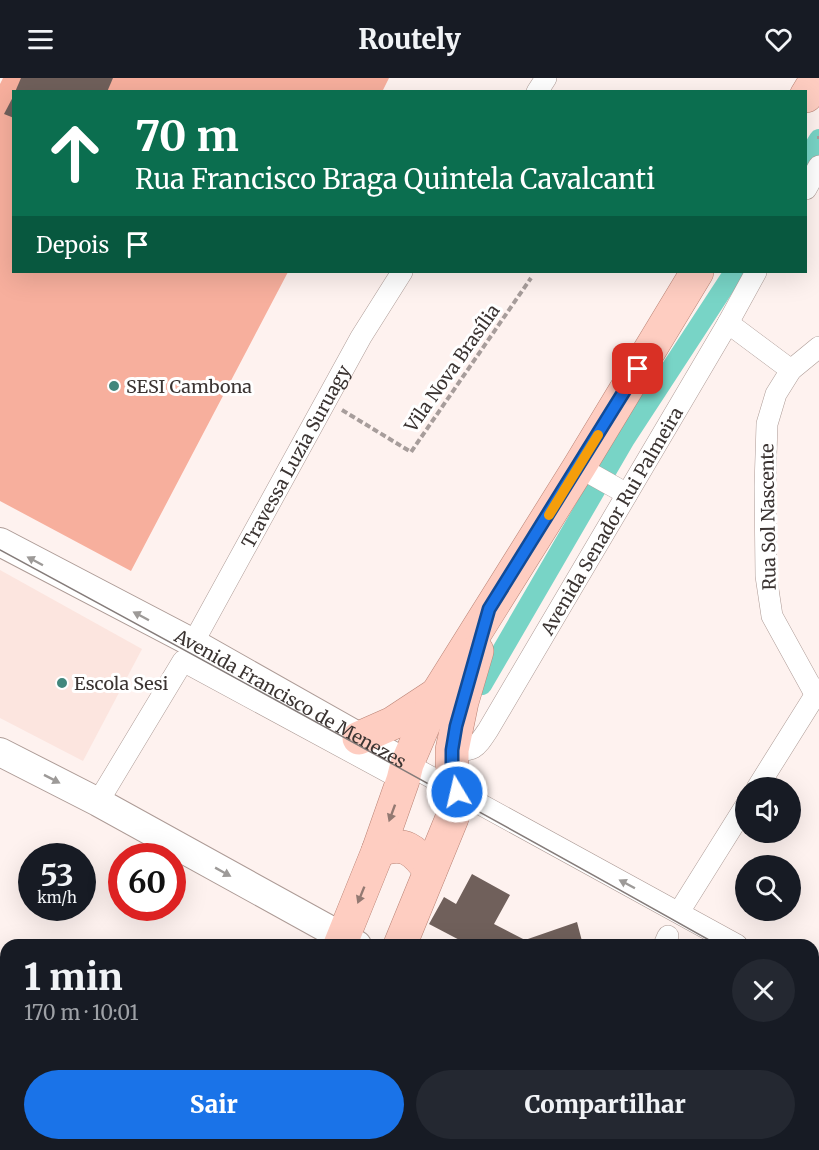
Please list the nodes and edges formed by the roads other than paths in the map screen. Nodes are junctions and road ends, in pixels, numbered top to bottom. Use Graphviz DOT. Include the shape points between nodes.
graph roads {
  1 [pos="817,78"];
  2 [pos="807,94"];
  3 [pos="819,166"];
  4 [pos="807,187"];
  5 [pos="401,273"];
  6 [pos="696,273"];
  7 [pos="755,273"];
  8 [pos="728,323"];
  9 [pos="819,346"];
  10 [pos="791,370"];
  11 [pos="585,470"];
  12 [pos="620,490"];
  13 [pos="0,542"];
  14 [pos="489,609"];
  15 [pos="188,652"];
  16 [pos="817,692"];
  17 [pos="437,694"];
  18 [pos="359,738"];
  19 [pos="452,750"];
  20 [pos="0,752"];
  21 [pos="405,772"];
  22 [pos="764,777"];
  23 [pos="457,792"];
  24 [pos="98,802"];
  25 [pos="735,823"];
  26 [pos="378,851"];
  27 [pos="430,871"];
  28 [pos="679,912"];
  29 [pos="340,939"];
  30 [pos="348,939"];
  31 [pos="402,939"];
  32 [pos="726,939"];
  1 -- 2 [label="main road"];
  3 -- 4 [label="street"];
  5 -- 15 [label="street, Travessa Luzia Suruagy" via="361,337"];
  6 -- 11 [label="main road"];
  7 -- 8 [label="street, Avenida Senador Rui Palmeira"];
  8 -- 10 [label="street"];
  8 -- 12 [label="street, Avenida Senador Rui Palmeira"];
  9 -- 10 [label="street, Rua Sol Nascente"];
  10 -- 16 [label="street, Rua Sol Nascente" via="776,394 767,424 766,576 772,616"];
  11 -- 12 [label="street"];
  11 -- 14 [label="main road"];
  12 -- 19 [label="street, Avenida Senador Rui Palmeira" via="478,746 468,752"];
  15 -- 13 [label="street, Avenida Francisco de Menezes, one-way"];
  14 -- 17 [label="main road"];
  14 -- 19 [label="main road"];
  15 -- 18 [label="street, Avenida Francisco de Menezes"];
  15 -- 21 [label="street"];
  15 -- 24 [label="street, Travessa Luzia Suruagy"];
  16 -- 22 [label="street"];
  17 -- 18 [label="main road" via="393,723"];
  17 -- 21 [label="main road"];
  18 -- 21 [label="street, Avenida Francisco de Menezes"];
  19 -- 23 [label="main road"];
  20 -- 24 [label="street, one-way"];
  21 -- 23 [label="street, Avenida Francisco de Menezes"];
  21 -- 26 [label="main road, one-way"];
  23 -- 27 [label="main road" via="452,818"];
  28 -- 23 [label="street, Avenida Francisco de Menezes, one-way"];
  24 -- 29 [label="street, one-way"];
  25 -- 28 [label="street"];
  26 -- 27 [label="main road" via="389,846 412,850"];
  26 -- 30 [label="main road, one-way"];
  27 -- 31 [label="main road"];
  28 -- 32 [label="street, Avenida Francisco de Menezes"];
}
